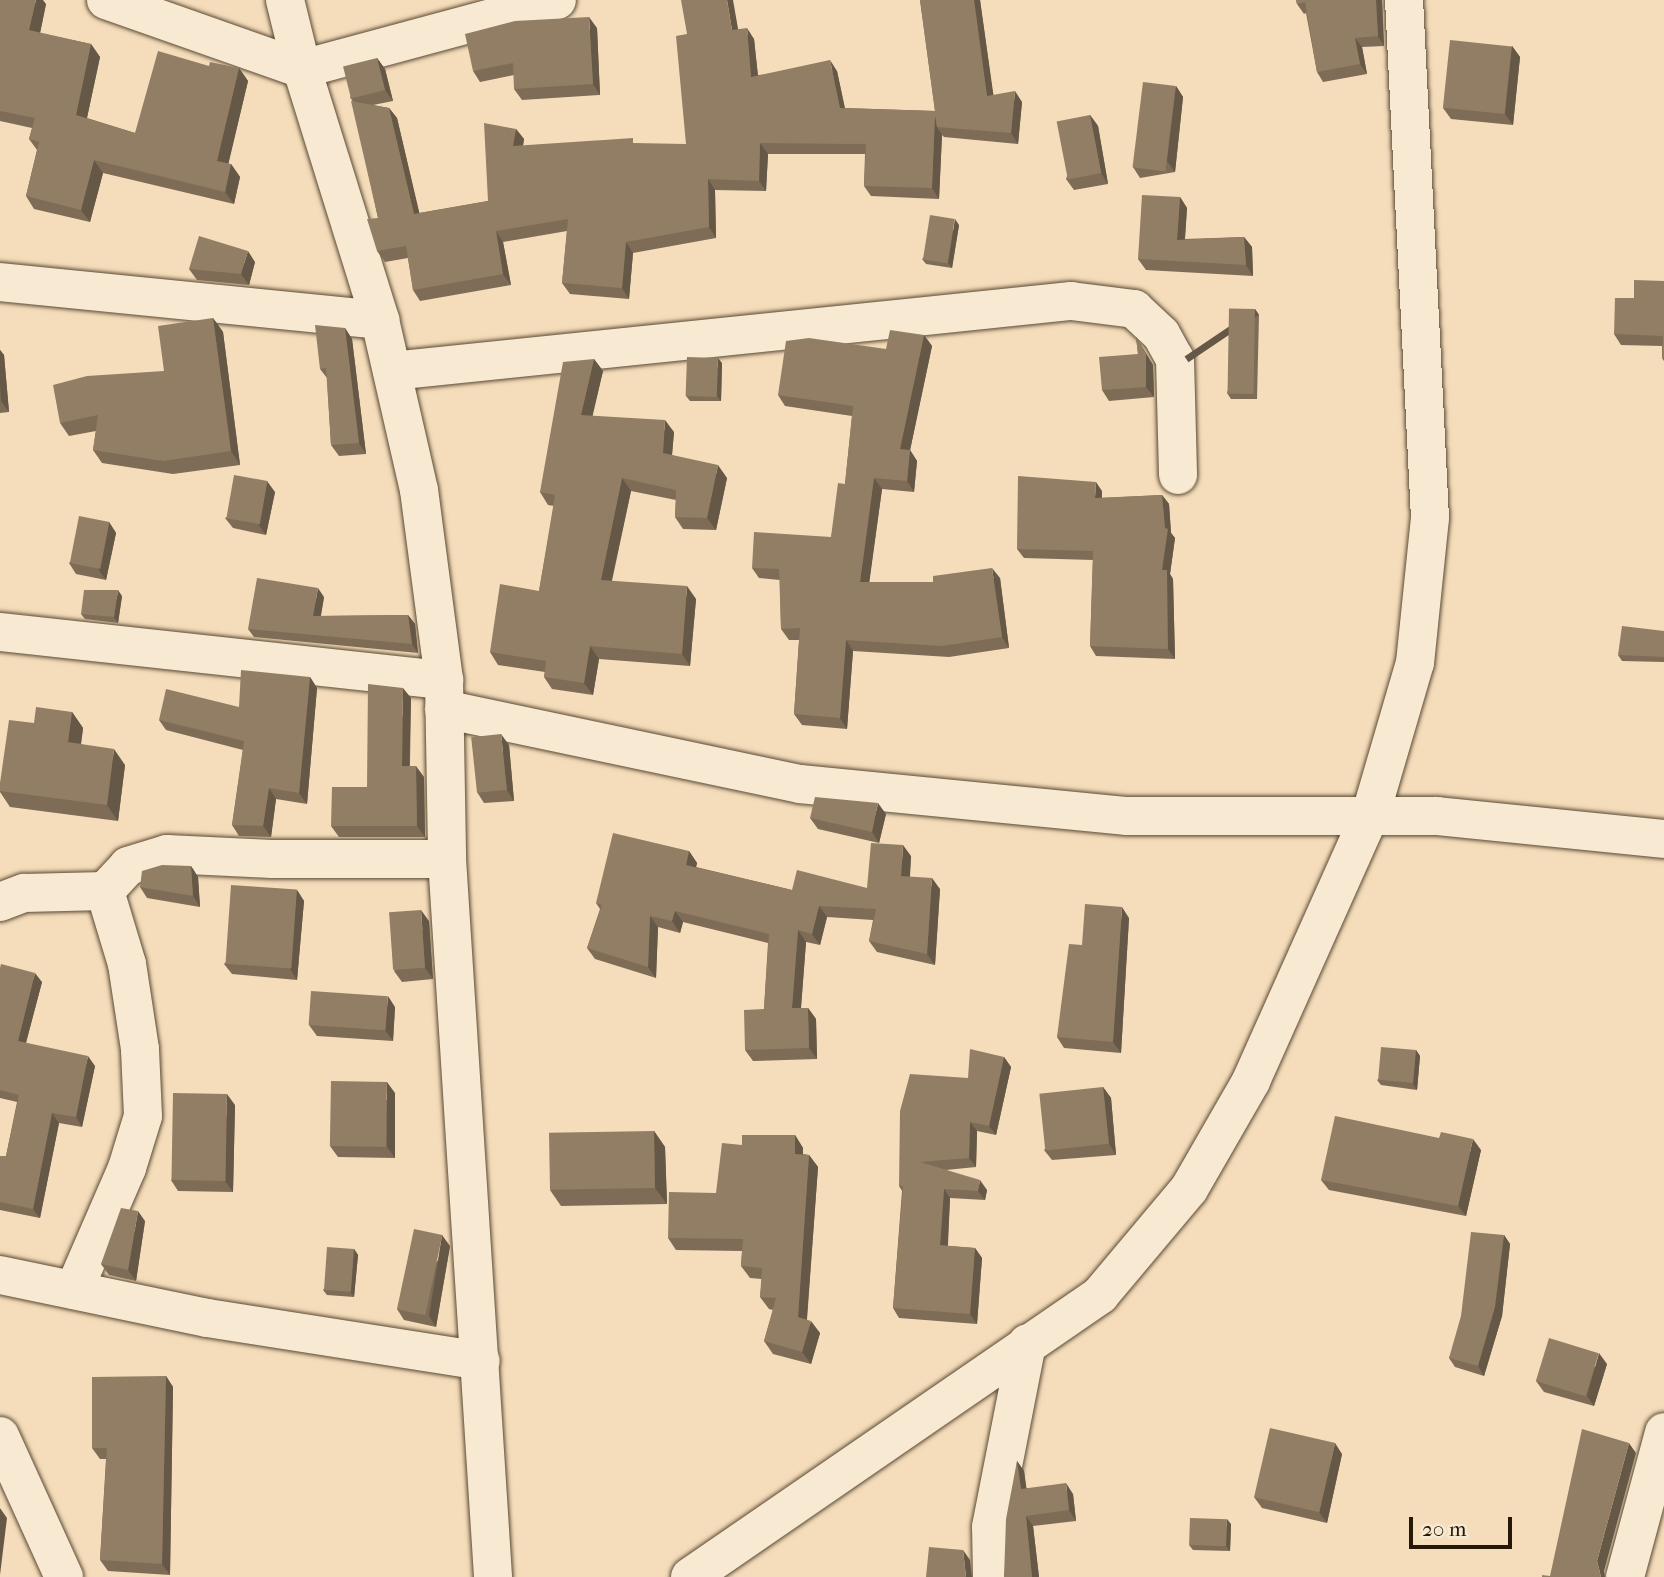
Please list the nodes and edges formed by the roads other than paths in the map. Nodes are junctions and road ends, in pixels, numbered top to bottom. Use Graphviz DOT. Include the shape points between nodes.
graph roads {
  1 [pos="106,0"];
  2 [pos="285,0"];
  3 [pos="557,0"];
  4 [pos="1404,0"];
  5 [pos="302,69"];
  6 [pos="0,282"];
  7 [pos="380,320"];
  8 [pos="392,371"];
  9 [pos="1178,475"];
  10 [pos="0,632"];
  11 [pos="444,694"];
  12 [pos="1371,813"];
  13 [pos="1664,839"];
  14 [pos="447,859"];
  15 [pos="105,891"];
  16 [pos="0,902"];
  17 [pos="0,1275"];
  18 [pos="74,1290"];
  19 [pos="1027,1344"];
  20 [pos="481,1361"];
  21 [pos="1664,1432"];
  22 [pos="0,1436"];
  23 [pos="64,1577"];
  24 [pos="493,1577"];
  25 [pos="690,1577"];
  26 [pos="992,1577"];
  27 [pos="1625,1577"];
  1 -- 5 [label="street"];
  2 -- 5 [label="street"];
  3 -- 5 [label="street"];
  4 -- 12 [label="street" via="1430,517 1415,663"];
  5 -- 7 [label="street"];
  6 -- 7 [label="street"];
  7 -- 8 [label="street"];
  8 -- 9 [label="street" via="1071,301 1134,309 1161,334 1175,359"];
  8 -- 11 [label="street" via="419,490"];
  10 -- 11 [label="street"];
  11 -- 12 [label="street" via="800,784 1127,816"];
  11 -- 14 [label="street"];
  12 -- 13 [label="street"];
  12 -- 19 [label="street" via="1251,1081 1189,1189 1100,1295"];
  14 -- 15 [label="street" via="272,859 167,853 128,866"];
  14 -- 20 [label="street"];
  15 -- 16 [label="street" via="24,893"];
  15 -- 18 [label="street" via="128,964 140,1049 143,1116 127,1168"];
  17 -- 18 [label="street"];
  18 -- 20 [label="street" via="207,1318"];
  19 -- 25 [label="street"];
  19 -- 26 [label="street" via="991,1527"];
  20 -- 24 [label="street"];
  21 -- 27 [label="street"];
  22 -- 23 [label="street" via="46,1528"];
}
